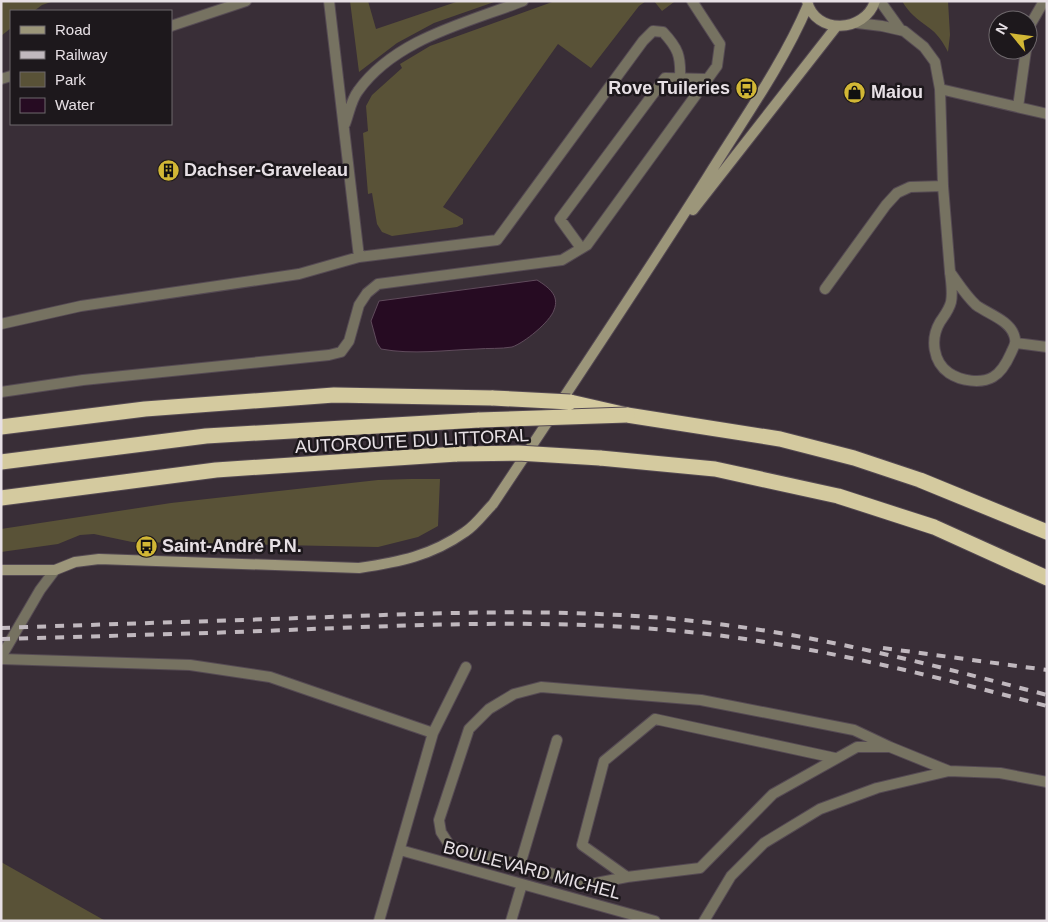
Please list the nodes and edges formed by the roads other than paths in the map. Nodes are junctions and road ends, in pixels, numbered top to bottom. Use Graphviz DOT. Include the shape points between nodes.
graph roads {
  1 [pos="246,1"];
  2 [pos="329,1"];
  3 [pos="524,1"];
  4 [pos="692,1"];
  5 [pos="874,1"];
  6 [pos="880,1"];
  7 [pos="808,3"];
  8 [pos="856,23"];
  9 [pos="172,26"];
  10 [pos="836,27"];
  11 [pos="900,29"];
  12 [pos="1025,60"];
  13 [pos="680,78"];
  14 [pos="707,79"];
  15 [pos="940,89"];
  16 [pos="1018,107"];
  17 [pos="1047,114"];
  18 [pos="344,127"];
  19 [pos="943,186"];
  20 [pos="581,248"];
  21 [pos="360,257"];
  22 [pos="655,260"];
  23 [pos="950,272"];
  24 [pos="826,289"];
  25 [pos="1,324"];
  26 [pos="1016,343"];
  27 [pos="1047,347"];
  28 [pos="1,392"];
  29 [pos="627,416"];
  30 [pos="1,427"];
  31 [pos="1,462"];
  32 [pos="1,498"];
  33 [pos="1044,531"];
  34 [pos="1,570"];
  35 [pos="55,570"];
  36 [pos="1047,578"];
  37 [pos="1,658"];
  38 [pos="466,667"];
  39 [pos="433,733"];
  40 [pos="557,740"];
  41 [pos="890,747"];
  42 [pos="835,758"];
  43 [pos="949,771"];
  44 [pos="1047,782"];
  45 [pos="400,850"];
  46 [pos="520,865"];
  47 [pos="627,877"];
  48 [pos="522,884"];
  49 [pos="380,921"];
  50 [pos="511,921"];
  51 [pos="655,921"];
  52 [pos="704,921"];
  1 -- 9 [label="street"];
  2 -- 18 [label="street"];
  3 -- 18 [label="street" via="415,42 376,69 356,93"];
  4 -- 14 [label="street" via="720,44 717,66"];
  5 -- 8 [label="main road" via="866,16"];
  6 -- 11 [label="street"];
  7 -- 10 [label="main road" via="824,23"];
  7 -- 22 [label="main road" via="795,36 773,73"];
  8 -- 10 [label="main road"];
  8 -- 11 [label="street"];
  10 -- 22 [label="main road"];
  11 -- 15 [label="street" via="924,47 935,62"];
  12 -- 16 [label="street"];
  13 -- 14 [label="street"];
  13 -- 20 [label="street" via="665,78 560,219"];
  13 -- 21 [label="street" via="681,63 675,45 663,32 653,31 497,240"];
  14 -- 20 [label="street" via="587,245"];
  15 -- 16 [label="street"];
  15 -- 19 [label="street"];
  16 -- 17 [label="street"];
  18 -- 21 [label="street"];
  19 -- 23 [label="street"];
  19 -- 24 [label="street" via="910,187 897,193"];
  20 -- 28 [label="street" via="562,260 378,284 359,306 349,341 341,352 329,355 83,380"];
  21 -- 25 [label="street" via="299,274 81,306"];
  22 -- 35 [label="main road" via="493,504 467,531 434,550 397,563 359,568 99,559 75,562"];
  23 -- 26 [label="street" via="977,305 1011,329"];
  23 -- 26 [label="street" via="951,302 935,332 935,351 942,366 949,373 968,381 993,377 1006,363"];
  26 -- 27 [label="street"];
  29 -- 30 [label="highway, bridge" via="570,402 334,396 145,409"];
  29 -- 31 [label="highway, AUTOROUTE DU LITTORAL, bridge" via="479,420 206,436"];
  29 -- 33 [label="highway, AUTOROUTE DU LITTORAL" via="780,439 854,458 920,480"];
  32 -- 36 [label="highway, AUTOROUTE DU LITTORAL, bridge" via="216,470 457,454 518,453 600,458 715,469 838,496 934,527"];
  34 -- 35 [label="main road"];
  35 -- 37 [label="street"];
  37 -- 39 [label="street" via="190,666 270,677"];
  38 -- 39 [label="street"];
  39 -- 45 [label="street"];
  40 -- 46 [label="street"];
  41 -- 42 [label="street" via="857,747"];
  41 -- 43 [label="street"];
  41 -- 46 [label="street" via="854,730 701,700 541,687 514,694 488,709 469,729 439,820 441,832 450,846"];
  42 -- 47 [label="street" via="773,794 700,868"];
  42 -- 47 [label="street" via="655,719 604,761 582,845"];
  43 -- 44 [label="street" via="1000,773"];
  43 -- 52 [label="street" via="878,788 820,809 764,843 731,876"];
  45 -- 48 [label="street, BOULEVARD MICHEL"];
  45 -- 49 [label="street"];
  46 -- 47 [label="street" via="591,884"];
  48 -- 50 [label="street"];
  48 -- 51 [label="street, BOULEVARD MICHEL"];
}
